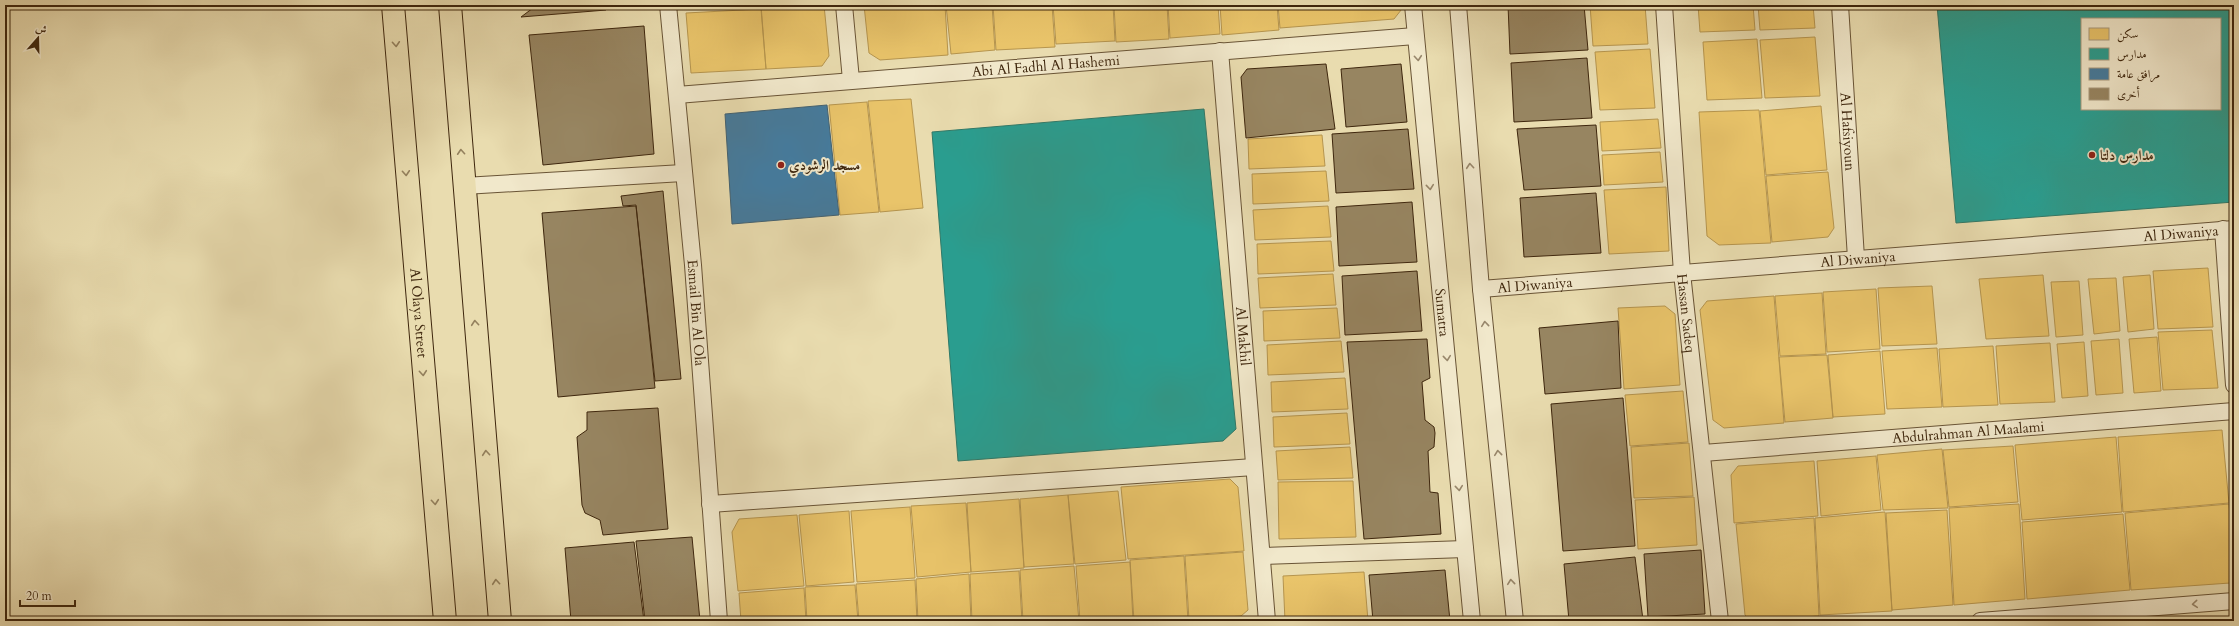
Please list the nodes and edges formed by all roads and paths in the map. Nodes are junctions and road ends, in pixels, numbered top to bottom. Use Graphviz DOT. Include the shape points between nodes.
graph roads {
  1 [pos="393,5"];
  2 [pos="450,5"];
  3 [pos="668,5"];
  4 [pos="844,5"];
  5 [pos="1413,5"];
  6 [pos="1458,5"];
  7 [pos="1664,5"];
  8 [pos="1840,5"];
  9 [pos="1415,36"];
  10 [pos="1220,51"];
  11 [pos="851,80"];
  12 [pos="677,95"];
  13 [pos="683,173"];
  14 [pos="464,186"];
  15 [pos="2228,229"];
  16 [pos="1856,258"];
  17 [pos="1682,272"];
  18 [pos="1481,289"];
  19 [pos="2234,384"];
  20 [pos="2234,411"];
  21 [pos="1703,453"];
  22 [pos="1254,467"];
  23 [pos="710,504"];
  24 [pos="1465,549"];
  25 [pos="1263,556"];
  26 [pos="2234,601"];
  27 [pos="446,621"];
  28 [pos="500,621"];
  29 [pos="719,621"];
  30 [pos="1267,621"];
  31 [pos="1472,621"];
  32 [pos="1515,621"];
  33 [pos="1720,621"];
  34 [pos="1980,621"];
  1 -- 27 [label="main road, Al Olaya Street, one-way"];
  14 -- 2 [label="main road, one-way"];
  3 -- 12 [label="street, Esmail Bin Al Ola"];
  4 -- 11 [label="street"];
  5 -- 9 [label="street, Sumatra"];
  18 -- 6 [label="street, one-way"];
  7 -- 17 [label="street, Hassan Sadeq"];
  8 -- 16 [label="street, Al Hafsiyoun"];
  9 -- 10 [label="street, Abi Al Fadhl Al Hashemi"];
  9 -- 24 [label="street, Sumatra, one-way"];
  10 -- 11 [label="street, Abi Al Fadhl Al Hashemi"];
  10 -- 22 [label="street, Al Makhil"];
  11 -- 12 [label="street, Abi Al Fadhl Al Hashemi"];
  12 -- 13 [label="street, Esmail Bin Al Ola"];
  13 -- 14 [label="street"];
  13 -- 23 [label="street, Esmail Bin Al Ola" via="693,265"];
  28 -- 14 [label="main road, one-way"];
  15 -- 16 [label="street, Al Diwaniya"];
  15 -- 19 [label="street"];
  16 -- 17 [label="street, Al Diwaniya"];
  17 -- 18 [label="street, Al Diwaniya"];
  17 -- 21 [label="street, Hassan Sadeq"];
  32 -- 18 [label="street, one-way"];
  20 -- 21 [label="street, Abdulrahman Al Maalami"];
  21 -- 33 [label="street, Hassan Sadeq"];
  22 -- 23 [label="street"];
  22 -- 25 [label="street, Al Makhil"];
  23 -- 29 [label="street, Esmail Bin Al Ola"];
  24 -- 25 [label="street"];
  24 -- 31 [label="street, Sumatra"];
  25 -- 30 [label="street, Al Makhil"];
  26 -- 34 [label="street, one-way"];
}
